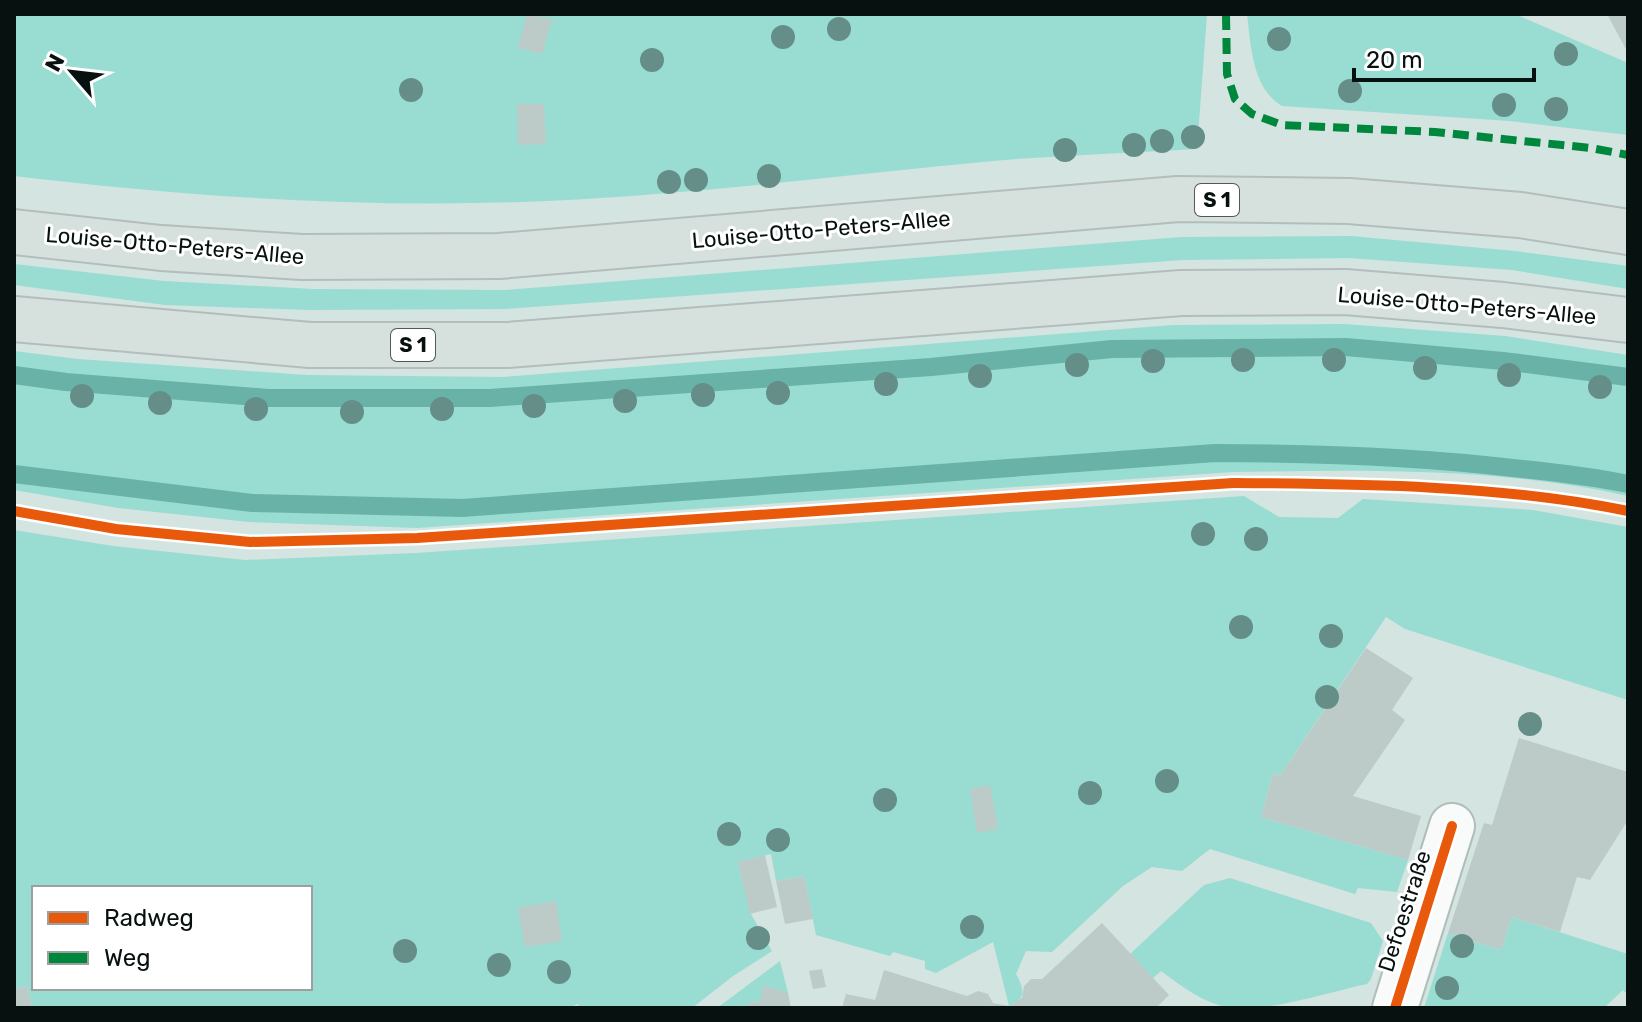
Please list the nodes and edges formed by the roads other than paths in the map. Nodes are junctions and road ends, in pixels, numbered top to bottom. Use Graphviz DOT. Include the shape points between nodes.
graph roads {
  1 [pos="14,232"];
  2 [pos="1628,232"];
  3 [pos="14,319"];
  4 [pos="1628,320"];
  5 [pos="1452,826"];
  6 [pos="1395,1008"];
  1 -- 2 [label="main road, Louise-Otto-Peters-Allee / S 1" via="302,257 499,256 1178,199 1349,201 1520,215"];
  3 -- 4 [label="main road, Louise-Otto-Peters-Allee / S 1" via="310,345 507,345 1181,293 1345,292"];
  5 -- 6 [label="street, Defoestraße"];
}
